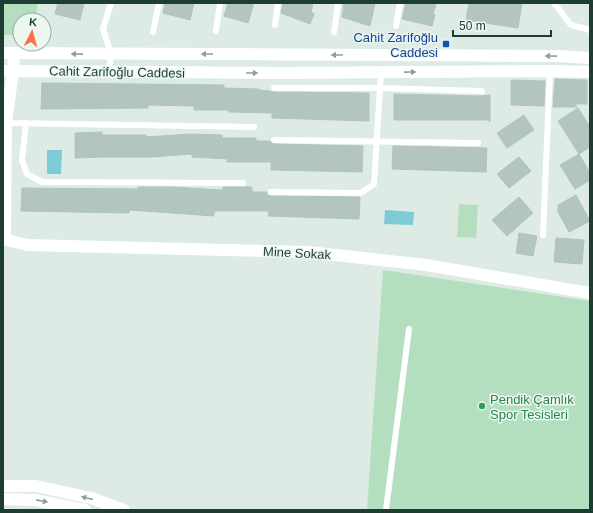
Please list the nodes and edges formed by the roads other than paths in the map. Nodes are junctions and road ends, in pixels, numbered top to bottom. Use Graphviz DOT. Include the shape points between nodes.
graph roads {
  1 [pos="111,3"];
  2 [pos="159,3"];
  3 [pos="220,3"];
  4 [pos="278,3"];
  5 [pos="338,3"];
  6 [pos="400,3"];
  7 [pos="554,3"];
  8 [pos="275,25"];
  9 [pos="396,26"];
  10 [pos="590,30"];
  11 [pos="216,31"];
  12 [pos="153,32"];
  13 [pos="334,32"];
  14 [pos="9,53"];
  15 [pos="111,54"];
  16 [pos="590,58"];
  17 [pos="8,71"];
  18 [pos="550,71"];
  19 [pos="109,72"];
  20 [pos="381,72"];
  21 [pos="590,72"];
  22 [pos="274,88"];
  23 [pos="380,88"];
  24 [pos="482,91"];
  25 [pos="6,123"];
  26 [pos="26,123"];
  27 [pos="254,127"];
  28 [pos="274,140"];
  29 [pos="377,142"];
  30 [pos="478,143"];
  31 [pos="243,183"];
  32 [pos="271,192"];
  33 [pos="542,235"];
  34 [pos="4,239"];
  35 [pos="590,293"];
  36 [pos="409,329"];
  37 [pos="3,486"];
  38 [pos="3,499"];
  39 [pos="85,510"];
  40 [pos="124,510"];
  41 [pos="386,510"];
  1 -- 15 [label="lane" via="103,29"];
  2 -- 12 [label="lane"];
  3 -- 11 [label="lane"];
  4 -- 8 [label="lane"];
  5 -- 13 [label="lane"];
  6 -- 9 [label="lane"];
  7 -- 10 [label="lane" via="571,25"];
  15 -- 14 [label="main road, Cahit Zarifoğlu Caddesi, one-way"];
  14 -- 17 [label="main road"];
  16 -- 15 [label="main road, Cahit Zarifoğlu Caddesi, one-way"];
  15 -- 19 [label="lane"];
  17 -- 19 [label="main road, Cahit Zarifoğlu Caddesi"];
  17 -- 25 [label="main road"];
  20 -- 18 [label="main road, Cahit Zarifoğlu Caddesi, one-way"];
  18 -- 21 [label="main road, Cahit Zarifoğlu Caddesi"];
  18 -- 33 [label="lane"];
  19 -- 20 [label="main road, Cahit Zarifoğlu Caddesi, one-way"];
  20 -- 23 [label="lane"];
  22 -- 23 [label="lane"];
  23 -- 24 [label="lane"];
  23 -- 29 [label="lane"];
  25 -- 26 [label="lane"];
  25 -- 34 [label="main road"];
  26 -- 27 [label="lane"];
  26 -- 31 [label="lane" via="22,160 27,174 42,182"];
  28 -- 29 [label="lane"];
  29 -- 30 [label="lane"];
  29 -- 32 [label="lane" via="374,184 361,193"];
  34 -- 35 [label="main road, Mine Sokak" via="28,245 308,252 426,265"];
  36 -- 41 [label="lane"];
  40 -- 37 [label="main road, one-way" via="91,498 36,486"];
  38 -- 39 [label="main road, one-way" via="35,500"];
}
